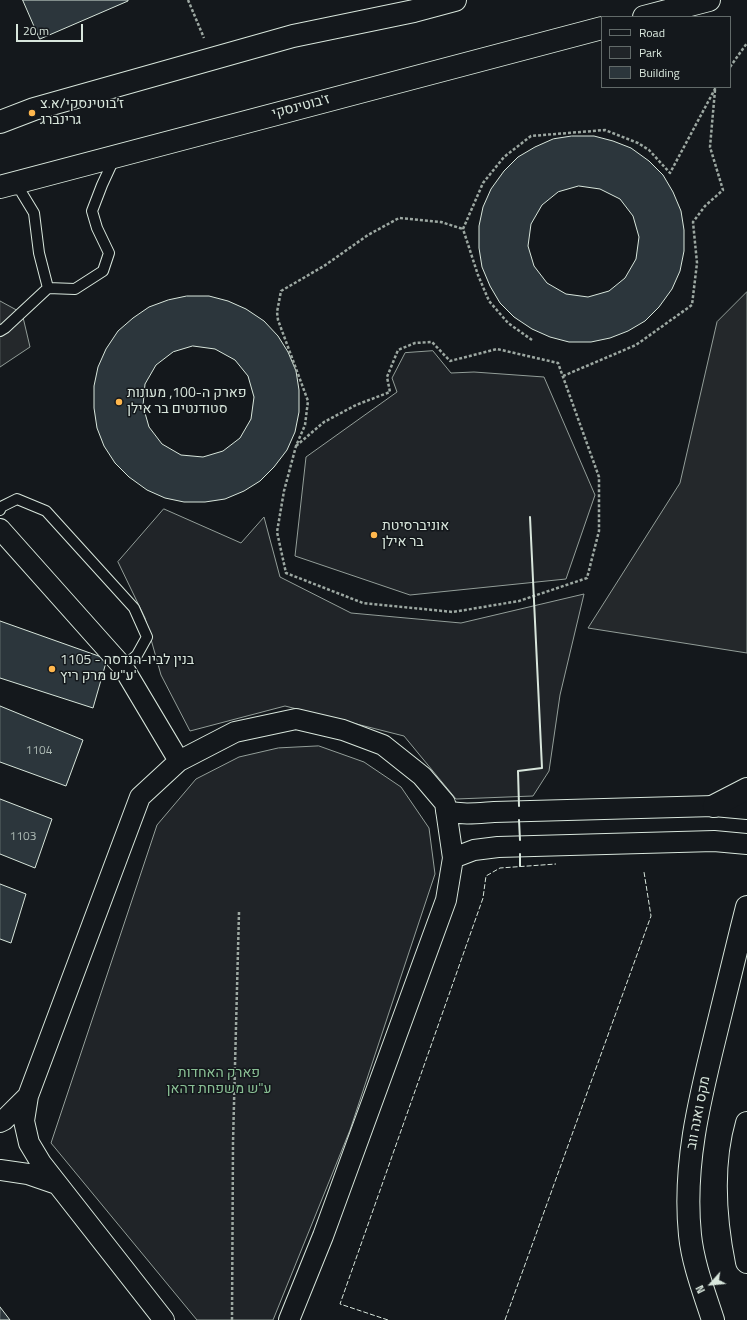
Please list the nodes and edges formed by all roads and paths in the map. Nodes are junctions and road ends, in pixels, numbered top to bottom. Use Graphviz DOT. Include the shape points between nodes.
graph roads {
  1 [pos="188,0"];
  2 [pos="455,0"];
  3 [pos="709,0"];
  4 [pos="648,16"];
  5 [pos="601,28"];
  6 [pos="205,42"];
  7 [pos="747,43"];
  8 [pos="731,67"];
  9 [pos="715,88"];
  10 [pos="716,88"];
  11 [pos="0,122"];
  12 [pos="115,156"];
  13 [pos="2,187"];
  14 [pos="464,229"];
  15 [pos="48,288"];
  16 [pos="0,331"];
  17 [pos="532,340"];
  18 [pos="563,376"];
  19 [pos="296,446"];
  20 [pos="0,510"];
  21 [pos="0,529"];
  22 [pos="123,667"];
  23 [pos="179,761"];
  24 [pos="747,789"];
  25 [pos="714,806"];
  26 [pos="747,809"];
  27 [pos="446,811"];
  28 [pos="747,844"];
  29 [pos="453,858"];
  30 [pos="747,907"];
  31 [pos="239,912"];
  32 [pos="28,1096"];
  33 [pos="0,1122"];
  34 [pos="747,1123"];
  35 [pos="0,1170"];
  36 [pos="57,1184"];
  37 [pos="747,1262"];
  38 [pos="164,1320"];
  39 [pos="232,1320"];
  40 [pos="289,1320"];
  41 [pos="713,1320"];
  1 -- 6 [label="path"];
  2 -- 11 [label="street" via="293,36 34,109"];
  3 -- 4 [label="street"];
  5 -- 12 [label="street, ז'בוטינסקי"];
  7 -- 8 [label="path"];
  9 -- 14 [label="path" via="670,174 649,150 604,130 531,136 504,157 483,183"];
  10 -- 18 [label="path" via="710,147 724,190 705,206 693,222 697,263 692,305 636,345"];
  12 -- 13 [label="street, ז'בוטינסקי"];
  12 -- 15 [label="lane" via="92,211 109,253 103,271 75,290"];
  13 -- 15 [label="lane" via="20,190 34,213 39,253"];
  14 -- 17 [label="path" via="478,275 490,301 508,323"];
  14 -- 19 [label="path" via="441,222 399,218 281,291 278,320 308,401 305,425"];
  15 -- 16 [label="lane"];
  18 -- 19 [label="path" via="558,363 497,349 450,361 432,342 415,343 398,350 387,377 390,392 356,405 324,422"];
  18 -- 19 [label="path" via="599,477 599,531 587,578 519,601 453,612 362,603 286,573 276,532"];
  20 -- 22 [label="lane" via="17,499 46,512 134,608 146,637 137,655"];
  21 -- 22 [label="street"];
  22 -- 23 [label="street"];
  23 -- 27 [label="street" via="235,732 296,719 343,730 382,745 422,776 445,803"];
  23 -- 32 [label="street" via="140,797"];
  24 -- 25 [label="street"];
  25 -- 26 [label="street"];
  25 -- 27 [label="street" via="471,814"];
  27 -- 29 [label="street"];
  28 -- 29 [label="street" via="714,841 498,847 474,850"];
  29 -- 40 [label="street" via="446,900 323,1236"];
  30 -- 41 [label="street, מקס ואנה ווב" via="705,1078 690,1153 690,1236"];
  31 -- 39 [label="path" via="233,1142"];
  32 -- 33 [label="street"];
  32 -- 36 [label="street" via="24,1121 29,1143"];
  34 -- 37 [label="street" via="738,1173 742,1235"];
  35 -- 36 [label="street" via="28,1174"];
  36 -- 38 [label="street"];
}
